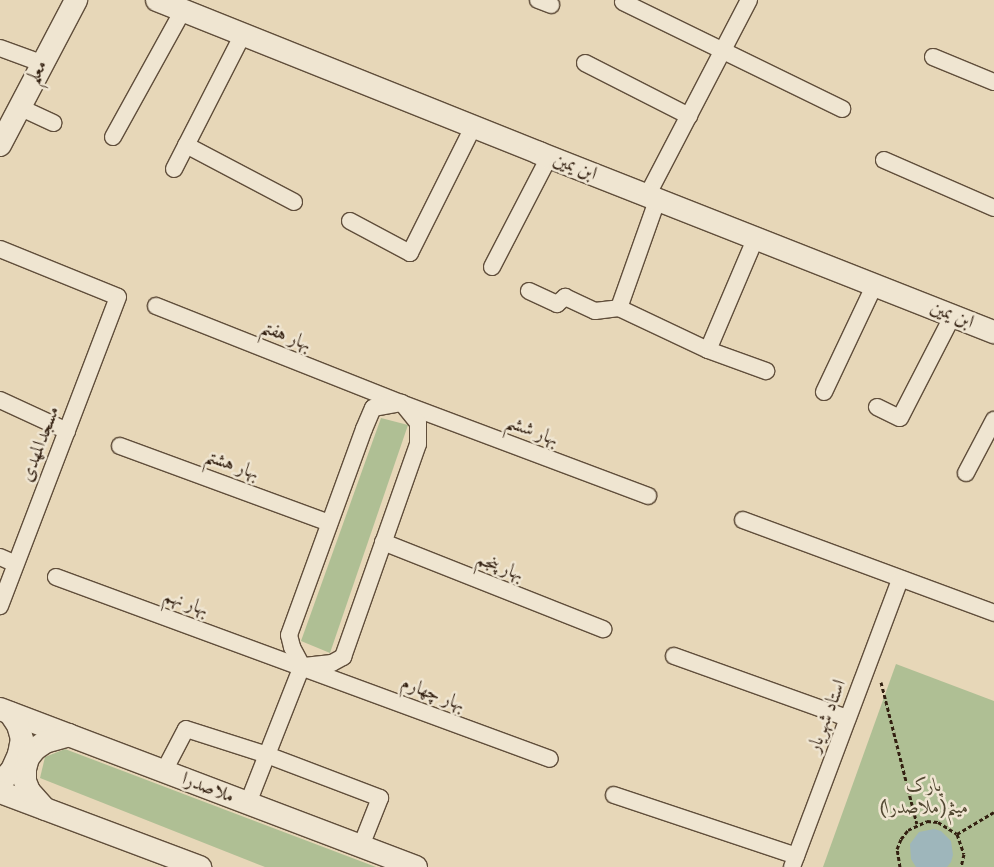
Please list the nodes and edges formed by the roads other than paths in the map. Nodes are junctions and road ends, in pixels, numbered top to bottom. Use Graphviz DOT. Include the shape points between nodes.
graph roads {
  1 [pos="76,0"];
  2 [pos="157,0"];
  3 [pos="749,0"];
  4 [pos="623,2"];
  5 [pos="183,10"];
  6 [pos="243,34"];
  7 [pos="0,48"];
  8 [pos="722,52"];
  9 [pos="932,57"];
  10 [pos="41,63"];
  11 [pos="585,63"];
  12 [pos="994,82"];
  13 [pos="19,107"];
  14 [pos="842,109"];
  15 [pos="689,116"];
  16 [pos="53,123"];
  17 [pos="473,127"];
  18 [pos="113,137"];
  19 [pos="0,145"];
  20 [pos="186,145"];
  21 [pos="549,157"];
  22 [pos="884,160"];
  23 [pos="174,170"];
  24 [pos="653,196"];
  25 [pos="294,202"];
  26 [pos="994,208"];
  27 [pos="350,222"];
  28 [pos="756,237"];
  29 [pos="0,249"];
  30 [pos="492,267"];
  31 [pos="875,284"];
  32 [pos="529,291"];
  33 [pos="156,306"];
  34 [pos="619,308"];
  35 [pos="952,315"];
  36 [pos="994,332"];
  37 [pos="708,350"];
  38 [pos="766,371"];
  39 [pos="824,392"];
  40 [pos="0,400"];
  41 [pos="401,403"];
  42 [pos="877,407"];
  43 [pos="994,420"];
  44 [pos="67,432"];
  45 [pos="120,446"];
  46 [pos="966,473"];
  47 [pos="648,496"];
  48 [pos="742,520"];
  49 [pos="329,523"];
  50 [pos="383,542"];
  51 [pos="0,557"];
  52 [pos="16,564"];
  53 [pos="56,577"];
  54 [pos="900,579"];
  55 [pos="0,606"];
  56 [pos="994,613"];
  57 [pos="603,628"];
  58 [pos="674,656"];
  59 [pos="302,666"];
  60 [pos="5,711"];
  61 [pos="847,718"];
  62 [pos="69,735"];
  63 [pos="267,755"];
  64 [pos="550,760"];
  65 [pos="164,771"];
  66 [pos="0,783"];
  67 [pos="0,792"];
  68 [pos="614,795"];
  69 [pos="248,803"];
  70 [pos="45,809"];
  71 [pos="360,846"];
  72 [pos="794,861"];
  73 [pos="200,867"];
  74 [pos="416,867"];
  1 -- 10 [label="street, معلم"];
  2 -- 5 [label="street, ابن یمین"];
  3 -- 8 [label="street"];
  4 -- 8 [label="street"];
  5 -- 6 [label="street, ابن یمین"];
  5 -- 18 [label="street"];
  6 -- 17 [label="street, ابن یمین"];
  6 -- 20 [label="street"];
  7 -- 10 [label="street"];
  8 -- 14 [label="street"];
  8 -- 15 [label="street"];
  9 -- 12 [label="street"];
  10 -- 13 [label="street, معلم"];
  11 -- 15 [label="street"];
  13 -- 16 [label="street"];
  13 -- 19 [label="street, معلم"];
  15 -- 24 [label="street"];
  17 -- 21 [label="street, ابن یمین"];
  17 -- 27 [label="street" via="410,253"];
  20 -- 23 [label="street"];
  20 -- 25 [label="street"];
  21 -- 24 [label="street, ابن یمین"];
  21 -- 30 [label="street"];
  22 -- 26 [label="street"];
  24 -- 28 [label="street, ابن یمین"];
  24 -- 34 [label="street"];
  28 -- 31 [label="street, ابن یمین"];
  28 -- 37 [label="street"];
  29 -- 44 [label="street, مسجدالمهدی" via="118,297"];
  31 -- 35 [label="street, ابن یمین"];
  31 -- 39 [label="street"];
  32 -- 34 [label="street" via="557,304 565,297 595,311"];
  33 -- 41 [label="street, بهار هفتم"];
  34 -- 37 [label="street"];
  35 -- 36 [label="street, ابن یمین"];
  35 -- 42 [label="street" via="900,418"];
  37 -- 38 [label="street"];
  40 -- 44 [label="street"];
  41 -- 47 [label="street, بهار ششم"];
  41 -- 49 [label="street" via="372,408"];
  41 -- 50 [label="street" via="418,423 418,444"];
  43 -- 46 [label="street"];
  44 -- 52 [label="street, مسجدالمهدی"];
  45 -- 49 [label="street, بهار هشتم"];
  48 -- 54 [label="street"];
  49 -- 59 [label="street" via="289,634"];
  50 -- 57 [label="street, بهار پنجم"];
  50 -- 59 [label="street" via="343,657 332,662"];
  51 -- 52 [label="street"];
  52 -- 55 [label="street, مسجدالمهدی"];
  53 -- 59 [label="street, بهار نهم"];
  54 -- 56 [label="street"];
  54 -- 61 [label="street, استاد شهریار"];
  58 -- 61 [label="street"];
  59 -- 63 [label="street"];
  59 -- 64 [label="street, بهار چهارم"];
  60 -- 62 [label="street, ملاصدرا"];
  60 -- 66 [label="street" via="18,725 22,739 12,770"];
  61 -- 72 [label="street, استاد شهریار"];
  62 -- 65 [label="street, ملاصدرا"];
  62 -- 70 [label="street" via="45,742 28,758 25,780 29,791"];
  63 -- 65 [label="street" via="186,729"];
  63 -- 69 [label="street"];
  63 -- 71 [label="street" via="380,798"];
  65 -- 69 [label="street, ملاصدرا"];
  67 -- 70 [label="street"];
  68 -- 72 [label="street"];
  69 -- 71 [label="street, ملاصدرا"];
  70 -- 73 [label="street"];
  71 -- 74 [label="street, ملاصدرا"];
}
